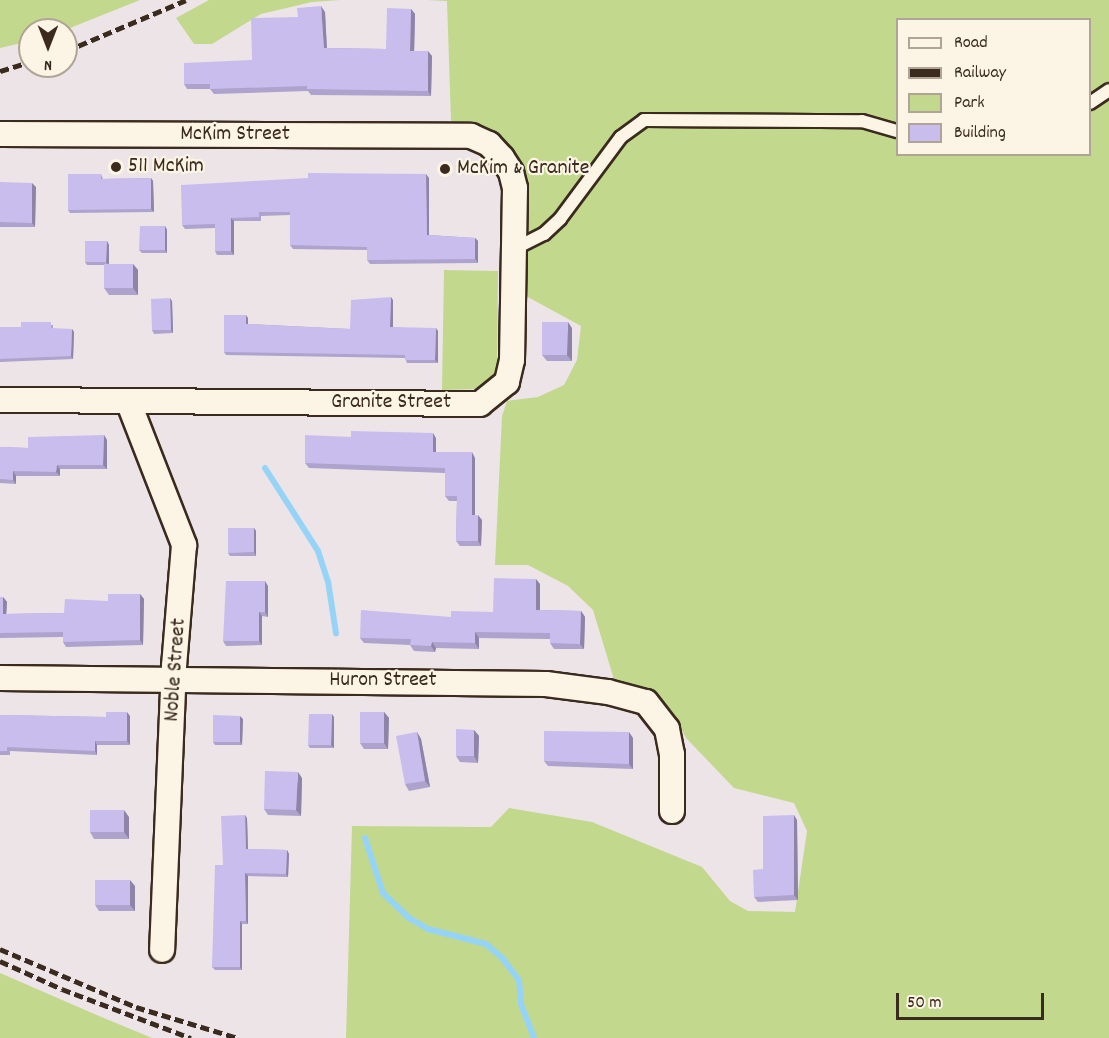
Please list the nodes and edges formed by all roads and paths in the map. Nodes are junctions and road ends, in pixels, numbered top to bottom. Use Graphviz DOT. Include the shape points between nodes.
graph roads {
  1 [pos="1109,90"];
  2 [pos="1091,102"];
  3 [pos="896,131"];
  4 [pos="0,134"];
  5 [pos="471,136"];
  6 [pos="514,249"];
  7 [pos="0,400"];
  8 [pos="128,401"];
  9 [pos="0,678"];
  10 [pos="173,681"];
  11 [pos="672,811"];
  12 [pos="162,950"];
  1 -- 2 [label="lane"];
  3 -- 6 [label="lane" via="862,121 644,120 621,137 560,219 544,234"];
  4 -- 5 [label="street, McKim Street"];
  5 -- 6 [label="street, Granite Street" via="489,144 511,172 515,188"];
  6 -- 8 [label="street, Granite Street" via="512,360 507,382 480,404"];
  7 -- 8 [label="street, Granite Street"];
  8 -- 10 [label="street, Noble Street" via="184,545"];
  9 -- 10 [label="street, Huron Street"];
  10 -- 11 [label="street, Huron Street" via="535,683 608,692 646,702 667,729 672,754"];
  10 -- 12 [label="street, Noble Street"];
}
